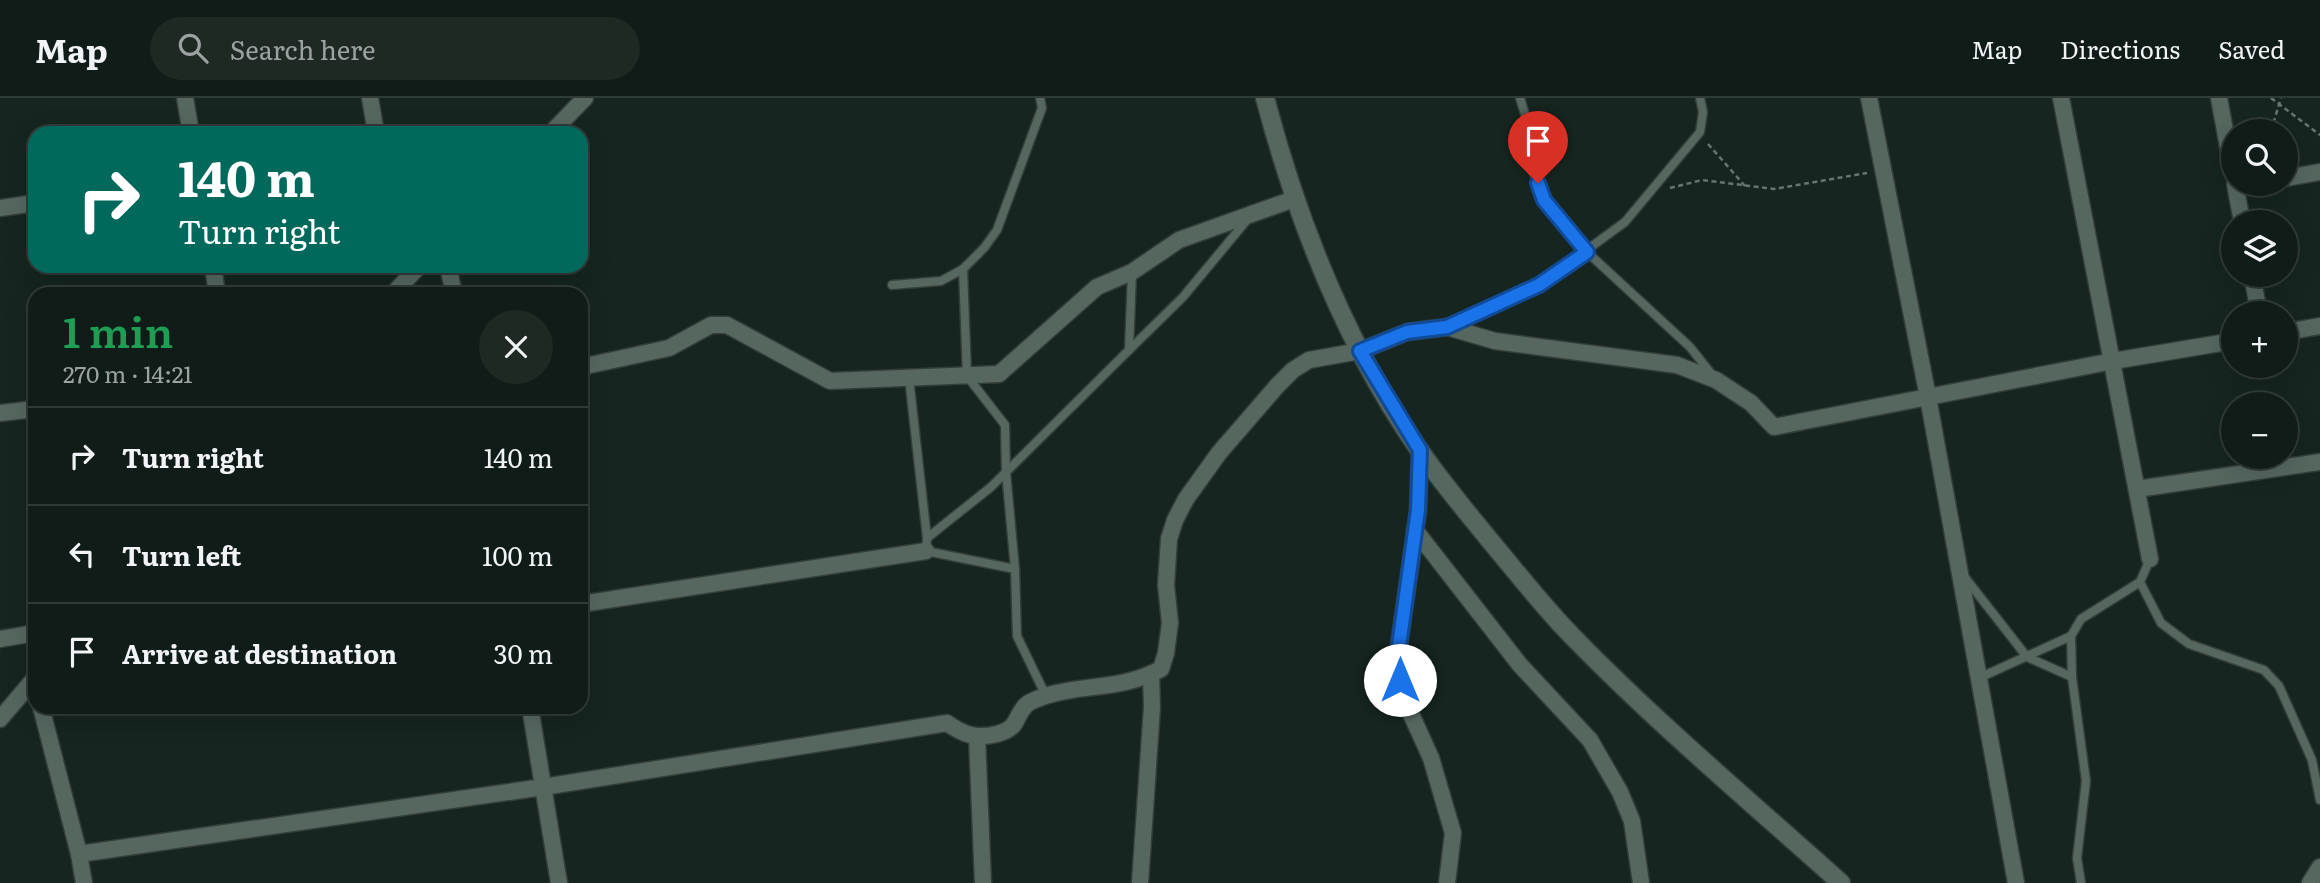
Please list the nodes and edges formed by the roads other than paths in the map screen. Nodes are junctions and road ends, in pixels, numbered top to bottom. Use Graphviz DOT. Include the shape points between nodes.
graph roads {
  1 [pos="186,98"];
  2 [pos="370,98"];
  3 [pos="585,98"];
  4 [pos="1040,98"];
  5 [pos="1265,98"];
  6 [pos="1520,98"];
  7 [pos="1700,98"];
  8 [pos="1869,98"];
  9 [pos="2062,98"];
  10 [pos="2219,98"];
  11 [pos="2224,119"];
  12 [pos="190,126"];
  13 [pos="375,126"];
  14 [pos="558,126"];
  15 [pos="2320,172"];
  16 [pos="2298,176"];
  17 [pos="1294,199"];
  18 [pos="28,204"];
  19 [pos="0,208"];
  20 [pos="1251,215"];
  21 [pos="1587,252"];
  22 [pos="963,269"];
  23 [pos="1132,272"];
  24 [pos="412,273"];
  25 [pos="892,285"];
  26 [pos="399,287"];
  27 [pos="2320,326"];
  28 [pos="1447,327"];
  29 [pos="2298,330"];
  30 [pos="2221,343"];
  31 [pos="1129,350"];
  32 [pos="1360,351"];
  33 [pos="2113,361"];
  34 [pos="588,365"];
  35 [pos="967,376"];
  36 [pos="909,378"];
  37 [pos="1716,380"];
  38 [pos="1928,397"];
  39 [pos="28,410"];
  40 [pos="0,414"];
  41 [pos="1420,450"];
  42 [pos="2320,462"];
  43 [pos="1006,472"];
  44 [pos="2137,489"];
  45 [pos="1415,530"];
  46 [pos="926,545"];
  47 [pos="2150,559"];
  48 [pos="1015,569"];
  49 [pos="1959,570"];
  50 [pos="2140,582"];
  51 [pos="588,603"];
  52 [pos="28,634"];
  53 [pos="2071,636"];
  54 [pos="0,639"];
  55 [pos="2027,657"];
  56 [pos="1151,674"];
  57 [pos="2072,677"];
  58 [pos="1979,678"];
  59 [pos="28,687"];
  60 [pos="1046,696"];
  61 [pos="43,714"];
  62 [pos="531,714"];
  63 [pos="0,719"];
  64 [pos="976,737"];
  65 [pos="543,787"];
  66 [pos="2320,800"];
  67 [pos="79,854"];
  68 [pos="2320,867"];
  69 [pos="84,883"];
  70 [pos="559,883"];
  71 [pos="983,883"];
  72 [pos="1140,883"];
  73 [pos="1447,883"];
  74 [pos="1641,883"];
  75 [pos="1841,883"];
  76 [pos="2016,883"];
  77 [pos="2081,883"];
  78 [pos="2310,883"];
  1 -- 12 [label="street"];
  2 -- 13 [label="street"];
  3 -- 14 [label="street"];
  4 -- 22 [label="lane" via="1042,108 997,230"];
  5 -- 17 [label="street"];
  6 -- 21 [label="lane" via="1532,137 1531,166 1544,200"];
  7 -- 21 [label="lane" via="1700,132 1625,222"];
  8 -- 38 [label="street"];
  9 -- 33 [label="street"];
  10 -- 11 [label="street"];
  15 -- 16 [label="street"];
  17 -- 20 [label="street"];
  17 -- 32 [label="street" via="1326,282"];
  18 -- 19 [label="street"];
  20 -- 23 [label="street" via="1179,240"];
  20 -- 31 [label="lane" via="1183,297"];
  21 -- 28 [label="lane" via="1539,285"];
  21 -- 37 [label="lane" via="1690,347"];
  22 -- 25 [label="lane" via="941,281"];
  22 -- 35 [label="lane"];
  23 -- 31 [label="lane"];
  23 -- 35 [label="street" via="1097,287 999,374"];
  24 -- 26 [label="street"];
  27 -- 29 [label="street"];
  28 -- 32 [label="street" via="1407,332"];
  28 -- 37 [label="street" via="1495,341 1677,365"];
  30 -- 33 [label="street"];
  31 -- 43 [label="lane"];
  32 -- 41 [label="street"];
  32 -- 56 [label="street" via="1309,360 1293,370 1219,453 1186,499 1169,539 1166,653 1161,669"];
  33 -- 38 [label="street"];
  33 -- 44 [label="street"];
  34 -- 36 [label="street" via="669,348 711,325 727,325 830,381"];
  35 -- 36 [label="street"];
  35 -- 43 [label="lane" via="1005,425"];
  36 -- 46 [label="lane"];
  37 -- 38 [label="street" via="1751,403 1774,427"];
  38 -- 49 [label="street"];
  39 -- 40 [label="street"];
  41 -- 45 [label="street"];
  41 -- 75 [label="street" via="1467,513 1574,638"];
  42 -- 44 [label="street"];
  43 -- 46 [label="lane"];
  43 -- 48 [label="lane"];
  44 -- 47 [label="street"];
  45 -- 73 [label="street" via="1398,653 1400,680 1431,758 1453,833"];
  45 -- 74 [label="street" via="1520,665 1590,740 1632,821"];
  46 -- 48 [label="lane"];
  46 -- 51 [label="street"];
  47 -- 50 [label="lane"];
  48 -- 60 [label="lane" via="1017,636"];
  49 -- 55 [label="lane"];
  49 -- 58 [label="street"];
  50 -- 53 [label="lane" via="2081,618"];
  50 -- 66 [label="lane" via="2161,624 2189,643 2264,670 2279,686 2312,760"];
  52 -- 54 [label="street"];
  53 -- 55 [label="lane"];
  53 -- 57 [label="lane"];
  55 -- 57 [label="lane"];
  55 -- 58 [label="lane"];
  56 -- 60 [label="street" via="1108,687"];
  56 -- 72 [label="street"];
  57 -- 77 [label="lane" via="2085,780 2077,858"];
  58 -- 76 [label="street"];
  59 -- 63 [label="street"];
  60 -- 64 [label="street" via="1026,704 1015,726"];
  61 -- 67 [label="street"];
  62 -- 65 [label="street"];
  64 -- 65 [label="street" via="947,723"];
  64 -- 71 [label="street"];
  65 -- 67 [label="street"];
  65 -- 70 [label="street"];
  67 -- 69 [label="street"];
  68 -- 78 [label="street"];
}
